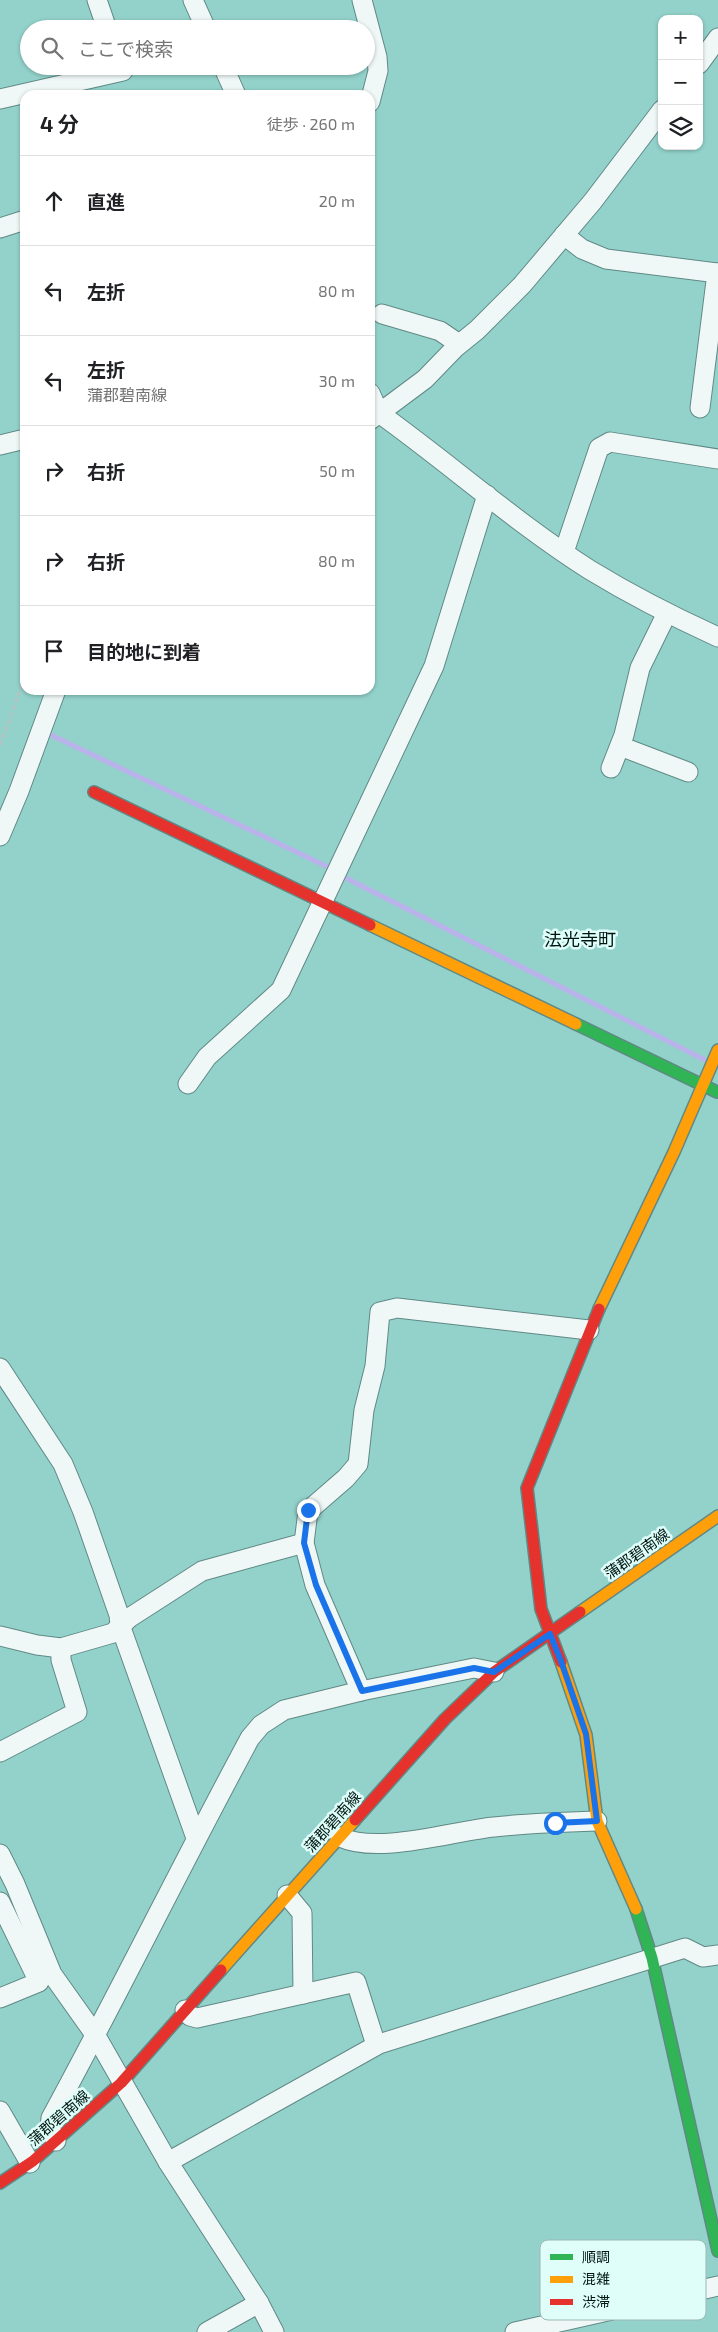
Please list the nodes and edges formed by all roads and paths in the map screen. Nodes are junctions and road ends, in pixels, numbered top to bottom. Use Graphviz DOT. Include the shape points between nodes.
graph roads {
  1 [pos="97,0"];
  2 [pos="193,0"];
  3 [pos="362,0"];
  4 [pos="104,20"];
  5 [pos="202,20"];
  6 [pos="368,20"];
  7 [pos="718,38"];
  8 [pos="375,47"];
  9 [pos="702,60"];
  10 [pos="105,75"];
  11 [pos="227,75"];
  12 [pos="40,90"];
  13 [pos="234,90"];
  14 [pos="373,90"];
  15 [pos="20,94"];
  16 [pos="0,99"];
  17 [pos="658,115"];
  18 [pos="20,222"];
  19 [pos="0,228"];
  20 [pos="564,235"];
  21 [pos="717,273"];
  22 [pos="382,314"];
  23 [pos="714,342"];
  24 [pos="459,344"];
  25 [pos="700,408"];
  26 [pos="375,415"];
  27 [pos="375,417"];
  28 [pos="20,440"];
  29 [pos="0,445"];
  30 [pos="718,459"];
  31 [pos="487,495"];
  32 [pos="564,552"];
  33 [pos="667,613"];
  34 [pos="718,638"];
  35 [pos="20,688"];
  36 [pos="54,695"];
  37 [pos="2,728"];
  38 [pos="0,745"];
  39 [pos="620,746"];
  40 [pos="611,768"];
  41 [pos="688,772"];
  42 [pos="94,792"];
  43 [pos="0,836"];
  44 [pos="322,900"];
  45 [pos="718,1050"];
  46 [pos="188,1084"];
  47 [pos="702,1084"];
  48 [pos="718,1092"];
  49 [pos="590,1330"];
  50 [pos="0,1368"];
  51 [pos="718,1516"];
  52 [pos="304,1543"];
  53 [pos="120,1625"];
  54 [pos="550,1634"];
  55 [pos="0,1636"];
  56 [pos="61,1648"];
  57 [pos="494,1672"];
  58 [pos="362,1691"];
  59 [pos="0,1752"];
  60 [pos="597,1821"];
  61 [pos="340,1837"];
  62 [pos="196,1838"];
  63 [pos="0,1854"];
  64 [pos="287,1894"];
  65 [pos="0,1902"];
  66 [pos="718,1955"];
  67 [pos="652,1958"];
  68 [pos="303,1994"];
  69 [pos="0,1998"];
  70 [pos="185,2010"];
  71 [pos="92,2044"];
  72 [pos="376,2045"];
  73 [pos="121,2084"];
  74 [pos="0,2111"];
  75 [pos="56,2141"];
  76 [pos="168,2162"];
  77 [pos="30,2163"];
  78 [pos="0,2183"];
  79 [pos="718,2251"];
  80 [pos="259,2303"];
  81 [pos="568,2320"];
  82 [pos="207,2332"];
  83 [pos="274,2332"];
  84 [pos="515,2332"];
  1 -- 4 [label="street"];
  2 -- 5 [label="street"];
  3 -- 6 [label="street"];
  7 -- 9 [label="street"];
  8 -- 14 [label="street" via="378,71"];
  10 -- 12 [label="street"];
  11 -- 13 [label="street"];
  15 -- 16 [label="street"];
  17 -- 20 [label="street"];
  18 -- 19 [label="street"];
  20 -- 21 [label="street" via="582,249 606,260"];
  20 -- 24 [label="street" via="522,285"];
  21 -- 23 [label="street"];
  22 -- 24 [label="street" via="440,331"];
  23 -- 25 [label="street"];
  24 -- 26 [label="street" via="425,379"];
  27 -- 31 [label="street"];
  28 -- 29 [label="street"];
  30 -- 32 [label="street" via="610,442 604,444 599,448"];
  31 -- 32 [label="street"];
  31 -- 44 [label="street" via="434,666"];
  32 -- 33 [label="street"];
  33 -- 34 [label="street"];
  33 -- 39 [label="street" via="640,668"];
  35 -- 37 [label="path"];
  36 -- 43 [label="street"];
  37 -- 38 [label="path"];
  39 -- 40 [label="street"];
  39 -- 41 [label="street"];
  42 -- 44 [label="street"];
  44 -- 46 [label="street" via="281,990 207,1057"];
  44 -- 47 [label="street"];
  45 -- 47 [label="street"];
  47 -- 48 [label="street"];
  47 -- 49 [label="street" via="674,1152"];
  49 -- 52 [label="street" via="397,1308 380,1312 375,1366 364,1410 358,1464 308,1510"];
  49 -- 54 [label="street" via="527,1488 540,1609"];
  50 -- 53 [label="street" via="62,1464 83,1512"];
  51 -- 54 [label="street, 蒲郡碧南線"];
  52 -- 53 [label="street" via="202,1571"];
  52 -- 58 [label="street" via="316,1585"];
  53 -- 56 [label="street" via="113,1633"];
  53 -- 62 [label="street"];
  54 -- 57 [label="street, 蒲郡碧南線"];
  54 -- 60 [label="street" via="586,1734"];
  55 -- 56 [label="street"];
  56 -- 59 [label="street" via="61,1660 77,1712"];
  57 -- 58 [label="street" via="474,1668"];
  57 -- 61 [label="street, 蒲郡碧南線" via="445,1719"];
  58 -- 62 [label="street" via="284,1710 261,1726 250,1738"];
  60 -- 61 [label="street" via="492,1827 408,1841 362,1843"];
  60 -- 67 [label="street" via="639,1915"];
  61 -- 64 [label="street, 蒲郡碧南線"];
  62 -- 71 [label="street"];
  63 -- 71 [label="street" via="52,1974"];
  64 -- 68 [label="street" via="302,1912"];
  64 -- 70 [label="street, 蒲郡碧南線"];
  65 -- 69 [label="street" via="39,1982"];
  66 -- 67 [label="street" via="703,1957 686,1948"];
  67 -- 72 [label="street"];
  67 -- 79 [label="street"];
  68 -- 70 [label="street" via="197,2018"];
  68 -- 72 [label="street" via="356,1982"];
  70 -- 73 [label="street, 蒲郡碧南線"];
  71 -- 73 [label="street"];
  71 -- 75 [label="street" via="51,2118 50,2128"];
  72 -- 76 [label="street"];
  73 -- 75 [label="street, 蒲郡碧南線"];
  73 -- 76 [label="street"];
  74 -- 77 [label="street"];
  75 -- 77 [label="street, 蒲郡碧南線"];
  76 -- 80 [label="street"];
  77 -- 78 [label="street, 蒲郡碧南線"];
  80 -- 82 [label="street"];
  80 -- 83 [label="street"];
  81 -- 84 [label="street"];
}
